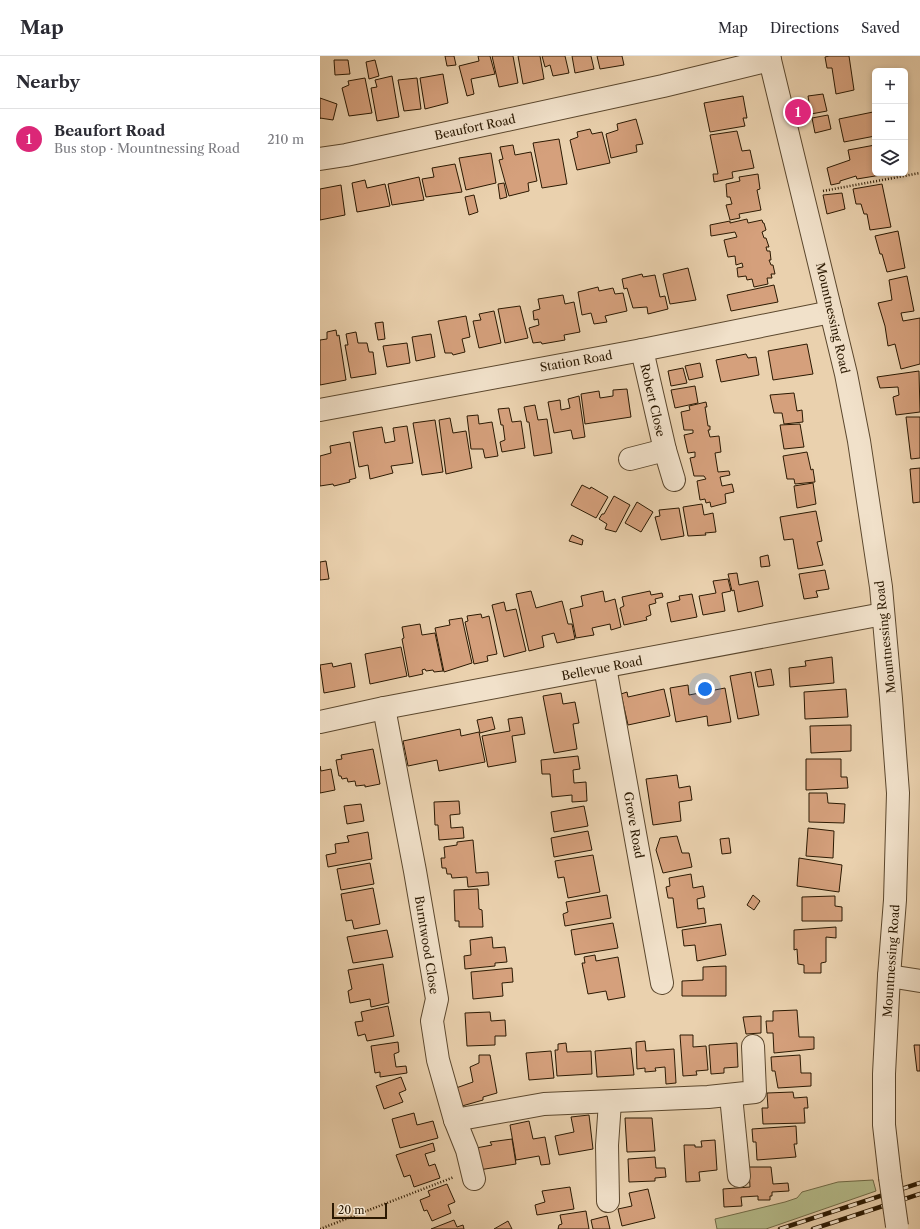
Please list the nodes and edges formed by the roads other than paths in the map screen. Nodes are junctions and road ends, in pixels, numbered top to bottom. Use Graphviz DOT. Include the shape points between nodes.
graph roads {
  1 [pos="769,58"];
  2 [pos="320,160"];
  3 [pos="831,312"];
  4 [pos="642,350"];
  5 [pos="320,410"];
  6 [pos="664,450"];
  7 [pos="630,459"];
  8 [pos="674,480"];
  9 [pos="883,614"];
  10 [pos="605,668"];
  11 [pos="384,708"];
  12 [pos="320,722"];
  13 [pos="889,976"];
  14 [pos="920,981"];
  15 [pos="662,983"];
  16 [pos="753,1046"];
  17 [pos="731,1096"];
  18 [pos="610,1102"];
  19 [pos="455,1120"];
  20 [pos="473,1175"];
  21 [pos="740,1176"];
  22 [pos="608,1201"];
  23 [pos="897,1227"];
  1 -- 2 [label="street, Beaufort Road" via="663,86"];
  1 -- 3 [label="street, Mountnessing Road"];
  3 -- 4 [label="street, Station Road"];
  3 -- 9 [label="street, Mountnessing Road" via="859,441"];
  4 -- 5 [label="street, Station Road"];
  4 -- 6 [label="street, Robert Close"];
  6 -- 7 [label="street, Robert Close"];
  6 -- 8 [label="street, Robert Close"];
  9 -- 10 [label="street, Bellevue Road"];
  9 -- 13 [label="street, Mountnessing Road" via="898,793 895,900"];
  10 -- 11 [label="street, Bellevue Road"];
  10 -- 15 [label="street, Grove Road"];
  11 -- 12 [label="street, Bellevue Road"];
  11 -- 19 [label="street, Burntwood Close" via="436,999 432,1021 438,1060"];
  13 -- 14 [label="street"];
  13 -- 23 [label="street, Mountnessing Road, bridge" via="884,1125"];
  16 -- 17 [label="street" via="755,1092"];
  17 -- 18 [label="street"];
  17 -- 21 [label="street"];
  18 -- 19 [label="street" via="544,1104"];
  18 -- 22 [label="street" via="607,1145"];
  19 -- 20 [label="street, Burntwood Close" via="467,1150"];
}
